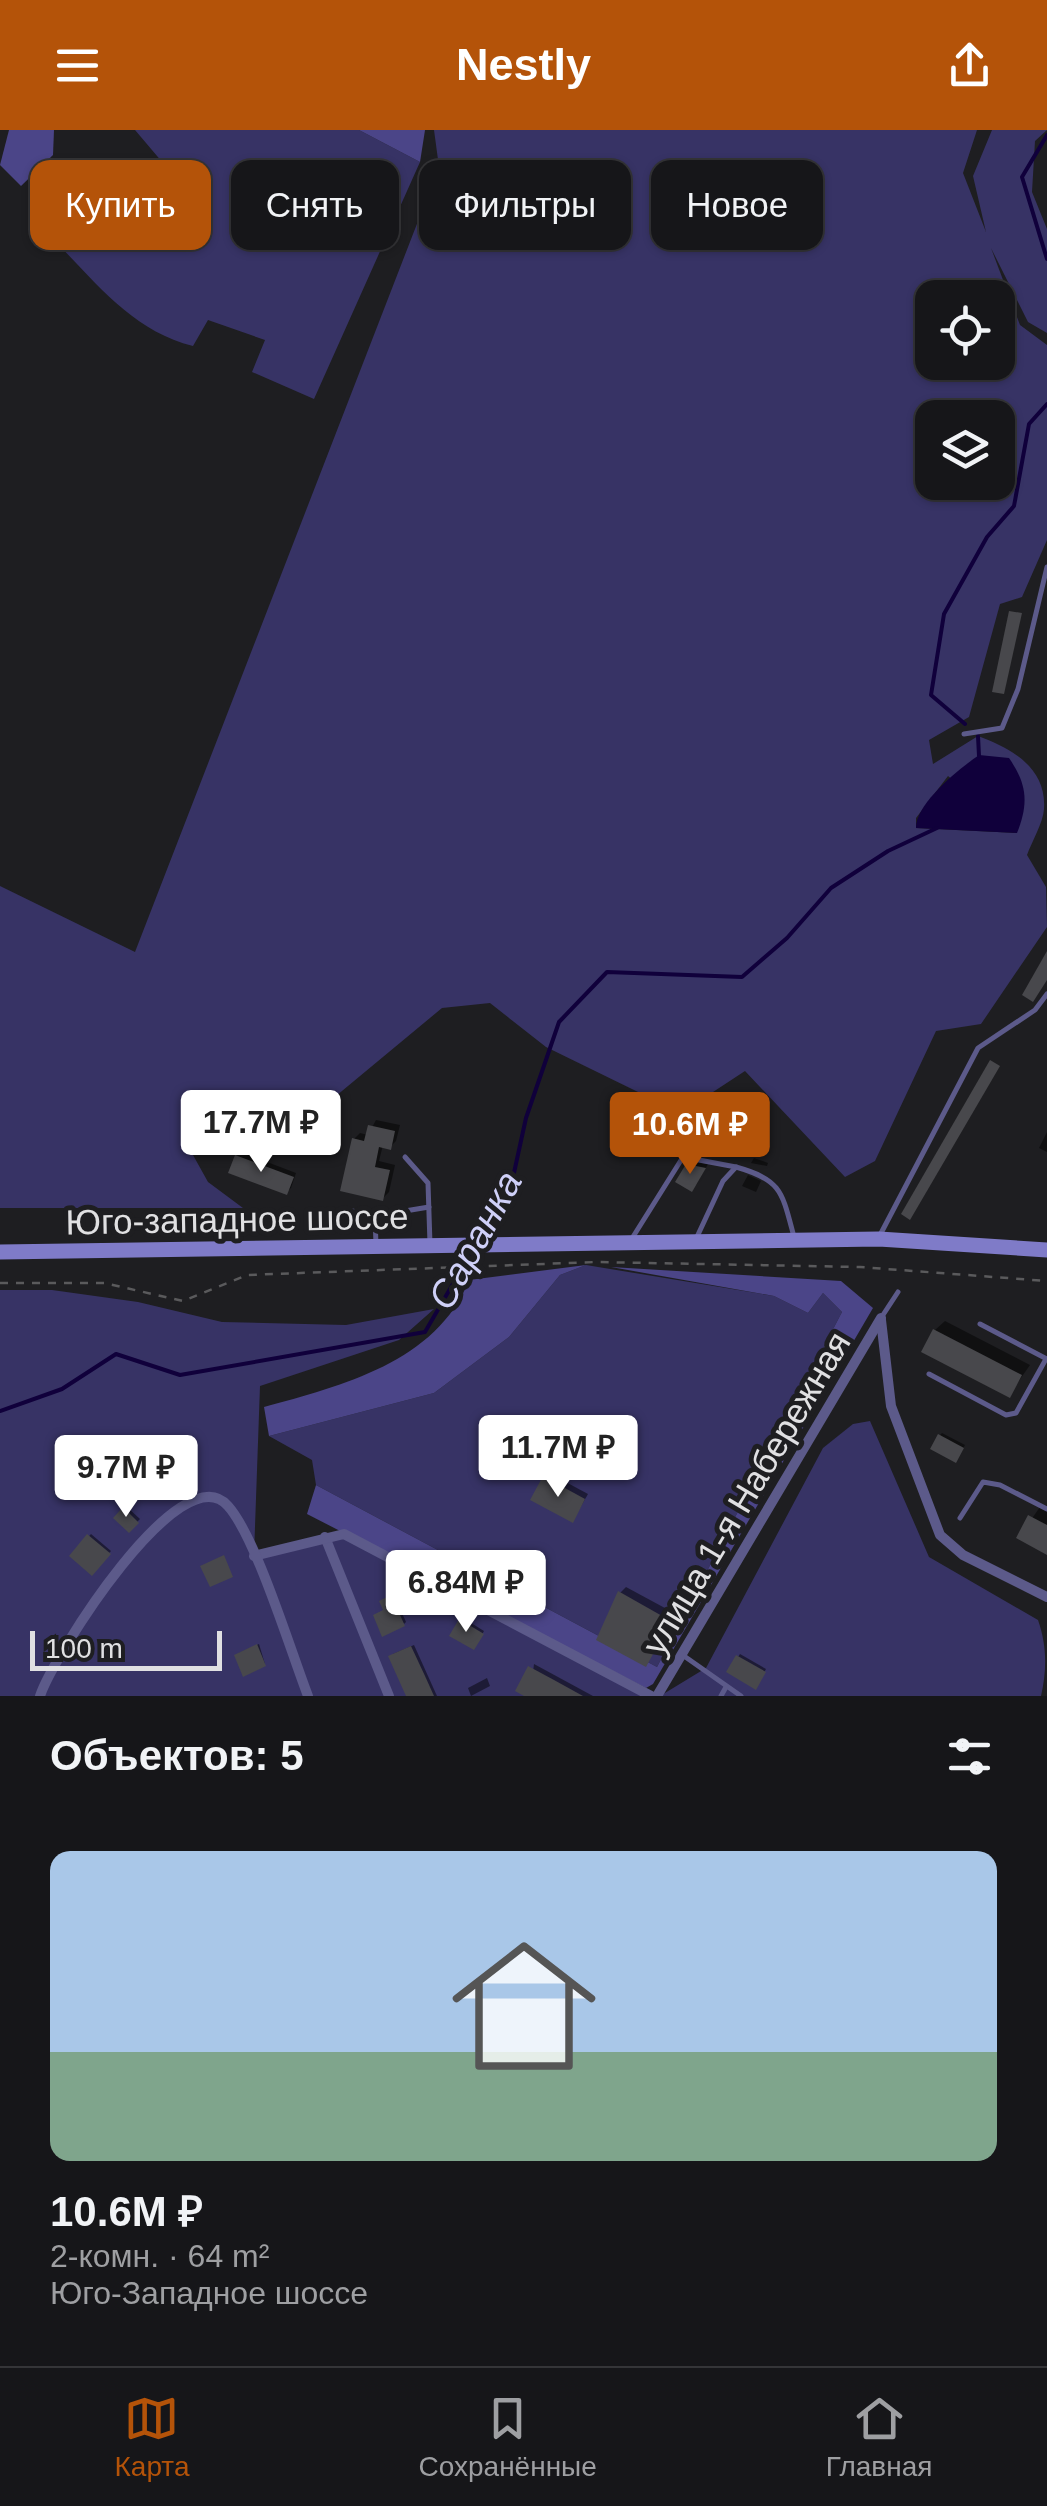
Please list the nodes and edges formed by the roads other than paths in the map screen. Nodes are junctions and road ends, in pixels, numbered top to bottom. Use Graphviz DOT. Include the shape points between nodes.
graph roads {
  1 [pos="1047,568"];
  2 [pos="964,734"];
  3 [pos="1047,994"];
  4 [pos="405,1157"];
  5 [pos="736,1168"];
  6 [pos="429,1207"];
  7 [pos="343,1210"];
  8 [pos="375,1216"];
  9 [pos="879,1238"];
  10 [pos="696,1239"];
  11 [pos="794,1240"];
  12 [pos="630,1242"];
  13 [pos="376,1248"];
  14 [pos="430,1248"];
  15 [pos="1047,1250"];
  16 [pos="0,1252"];
  17 [pos="898,1292"];
  18 [pos="881,1318"];
  19 [pos="980,1324"];
  20 [pos="1046,1359"];
  21 [pos="929,1374"];
  22 [pos="1047,1509"];
  23 [pos="960,1518"];
  24 [pos="325,1537"];
  25 [pos="254,1556"];
  26 [pos="1047,1597"];
  27 [pos="681,1654"];
  28 [pos="726,1687"];
  29 [pos="40,1696"];
  30 [pos="308,1696"];
  31 [pos="389,1696"];
  32 [pos="654,1696"];
  33 [pos="721,1696"];
  34 [pos="741,1696"];
  1 -- 2 [label="lane" via="1002,728"];
  3 -- 9 [label="lane" via="1035,1010 978,1048"];
  4 -- 6 [label="lane" via="428,1183"];
  5 -- 10 [label="lane" via="723,1180"];
  5 -- 11 [label="lane" via="768,1176 778,1187"];
  5 -- 12 [label="lane" via="683,1157"];
  6 -- 8 [label="lane"];
  6 -- 14 [label="lane"];
  7 -- 8 [label="lane"];
  8 -- 13 [label="lane"];
  9 -- 11 [label="main road"];
  9 -- 15 [label="main road"];
  10 -- 11 [label="main road"];
  10 -- 12 [label="main road"];
  12 -- 14 [label="main road, Юго-западное шоссе"];
  13 -- 14 [label="main road, Юго-западное шоссе"];
  13 -- 16 [label="main road, Юго-западное шоссе"];
  17 -- 18 [label="lane"];
  18 -- 26 [label="street" via="892,1406 940,1535 962,1555"];
  18 -- 27 [label="street, улица 1-я Набережная"];
  19 -- 20 [label="lane"];
  20 -- 21 [label="lane" via="1016,1413 1006,1415"];
  22 -- 23 [label="lane" via="983,1482"];
  24 -- 25 [label="street"];
  24 -- 31 [label="street"];
  24 -- 32 [label="street" via="344,1534"];
  25 -- 29 [label="street" via="227,1504 209,1496 189,1499 127,1558 82,1617"];
  25 -- 30 [label="street"];
  27 -- 28 [label="lane"];
  27 -- 32 [label="street, улица 1-я Набережная"];
  28 -- 33 [label="lane"];
  28 -- 34 [label="lane"];
}
